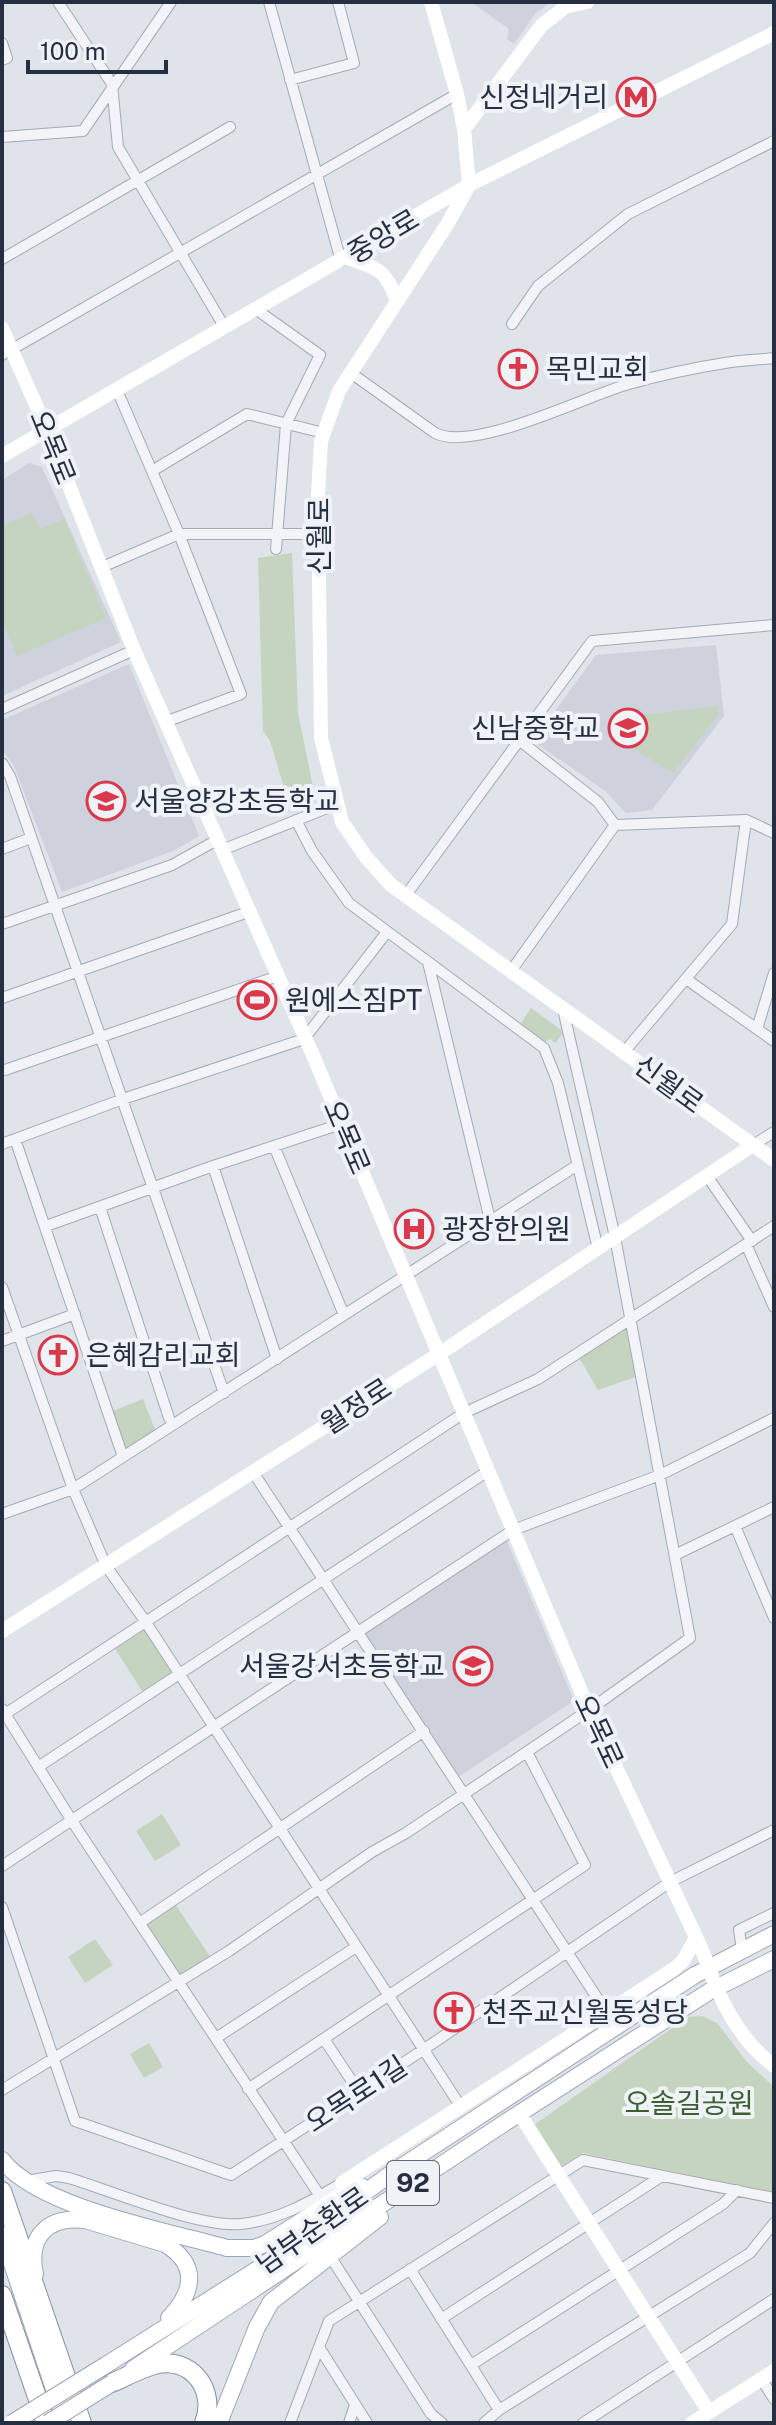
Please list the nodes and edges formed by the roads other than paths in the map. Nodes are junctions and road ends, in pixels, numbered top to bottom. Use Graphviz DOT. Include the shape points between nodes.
graph roads {
  1 [pos="58,2"];
  2 [pos="171,2"];
  3 [pos="269,2"];
  4 [pos="338,2"];
  5 [pos="431,2"];
  6 [pos="587,2"];
  7 [pos="774,33"];
  8 [pos="2,43"];
  9 [pos="2,60"];
  10 [pos="290,80"];
  11 [pos="112,84"];
  12 [pos="457,94"];
  13 [pos="230,127"];
  14 [pos="464,129"];
  15 [pos="2,137"];
  16 [pos="774,141"];
  17 [pos="317,176"];
  18 [pos="137,180"];
  19 [pos="469,185"];
  20 [pos="181,252"];
  21 [pos="2,259"];
  22 [pos="344,260"];
  23 [pos="396,299"];
  24 [pos="257,310"];
  25 [pos="512,324"];
  26 [pos="2,328"];
  27 [pos="225,328"];
  28 [pos="7,352"];
  29 [pos="774,358"];
  30 [pos="351,373"];
  31 [pos="117,390"];
  32 [pos="286,424"];
  33 [pos="47,430"];
  34 [pos="324,433"];
  35 [pos="2,456"];
  36 [pos="152,471"];
  37 [pos="179,534"];
  38 [pos="275,534"];
  39 [pos="318,534"];
  40 [pos="276,549"];
  41 [pos="102,567"];
  42 [pos="774,625"];
  43 [pos="134,650"];
  44 [pos="2,709"];
  45 [pos="165,722"];
  46 [pos="519,740"];
  47 [pos="2,763"];
  48 [pos="6,777"];
  49 [pos="337,804"];
  50 [pos="296,820"];
  51 [pos="746,820"];
  52 [pos="615,825"];
  53 [pos="774,833"];
  54 [pos="31,838"];
  55 [pos="220,845"];
  56 [pos="2,849"];
  57 [pos="406,895"];
  58 [pos="55,906"];
  59 [pos="248,912"];
  60 [pos="2,924"];
  61 [pos="387,932"];
  62 [pos="428,962"];
  63 [pos="511,971"];
  64 [pos="79,972"];
  65 [pos="774,973"];
  66 [pos="278,976"];
  67 [pos="686,979"];
  68 [pos="2,998"];
  69 [pos="563,1008"];
  70 [pos="757,1029"];
  71 [pos="102,1037"];
  72 [pos="304,1039"];
  73 [pos="774,1041"];
  74 [pos="624,1052"];
  75 [pos="2,1071"];
  76 [pos="123,1099"];
  77 [pos="341,1124"];
  78 [pos="774,1132"];
  79 [pos="15,1139"];
  80 [pos="2,1144"];
  81 [pos="753,1145"];
  82 [pos="274,1146"];
  83 [pos="774,1160"];
  84 [pos="213,1166"];
  85 [pos="576,1166"];
  86 [pos="707,1176"];
  87 [pos="153,1188"];
  88 [pos="100,1207"];
  89 [pos="490,1220"];
  90 [pos="46,1226"];
  91 [pos="774,1226"];
  92 [pos="615,1237"];
  93 [pos="749,1243"];
  94 [pos="598,1249"];
  95 [pos="405,1274"];
  96 [pos="2,1287"];
  97 [pos="774,1307"];
  98 [pos="75,1314"];
  99 [pos="344,1315"];
  100 [pos="631,1319"];
  101 [pos="18,1335"];
  102 [pos="2,1341"];
  103 [pos="439,1354"];
  104 [pos="277,1359"];
  105 [pos="224,1393"];
  106 [pos="464,1413"];
  107 [pos="169,1418"];
  108 [pos="774,1418"];
  109 [pos="123,1457"];
  110 [pos="488,1471"];
  111 [pos="253,1472"];
  112 [pos="660,1475"];
  113 [pos="73,1489"];
  114 [pos="774,1507"];
  115 [pos="2,1513"];
  116 [pos="288,1526"];
  117 [pos="735,1526"];
  118 [pos="513,1530"];
  119 [pos="675,1555"];
  120 [pos="106,1566"];
  121 [pos="323,1579"];
  122 [pos="774,1618"];
  123 [pos="145,1621"];
  124 [pos="2,1631"];
  125 [pos="357,1631"];
  126 [pos="179,1673"];
  127 [pos="589,1710"];
  128 [pos="4,1711"];
  129 [pos="213,1727"];
  130 [pos="424,1731"];
  131 [pos="527,1752"];
  132 [pos="38,1767"];
  133 [pos="465,1793"];
  134 [pos="72,1821"];
  135 [pos="280,1830"];
  136 [pos="774,1830"];
  137 [pos="2,1866"];
  138 [pos="670,1882"];
  139 [pos="318,1889"];
  140 [pos="534,1900"];
  141 [pos="2,1907"];
  142 [pos="774,1913"];
  143 [pos="141,1922"];
  144 [pos="774,1934"];
  145 [pos="696,1938"];
  146 [pos="356,1947"];
  147 [pos="742,1950"];
  148 [pos="568,1952"];
  149 [pos="774,1959"];
  150 [pos="708,1969"];
  151 [pos="181,1982"];
  152 [pos="716,1988"];
  153 [pos="389,1997"];
  154 [pos="607,2013"];
  155 [pos="216,2038"];
  156 [pos="324,2039"];
  157 [pos="423,2050"];
  158 [pos="767,2053"];
  159 [pos="54,2059"];
  160 [pos="774,2066"];
  161 [pos="248,2089"];
  162 [pos="2,2090"];
  163 [pos="359,2092"];
  164 [pos="461,2107"];
  165 [pos="519,2113"];
  166 [pos="477,2140"];
  167 [pos="283,2141"];
  168 [pos="2,2160"];
  169 [pos="392,2173"];
  170 [pos="558,2175"];
  171 [pos="662,2176"];
  172 [pos="26,2181"];
  173 [pos="345,2187"];
  174 [pos="737,2190"];
  175 [pos="2,2191"];
  176 [pos="320,2196"];
  177 [pos="774,2198"];
  178 [pos="589,2223"];
  179 [pos="774,2223"];
  180 [pos="2,2234"];
  181 [pos="2,2255"];
  182 [pos="330,2256"];
  183 [pos="410,2269"];
  184 [pos="619,2271"];
  185 [pos="2,2295"];
  186 [pos="40,2299"];
  187 [pos="774,2299"];
  188 [pos="359,2301"];
  189 [pos="2,2312"];
  190 [pos="648,2317"];
  191 [pos="441,2319"];
  192 [pos="14,2330"];
  193 [pos="150,2339"];
  194 [pos="319,2347"];
  195 [pos="677,2362"];
  196 [pos="471,2365"];
  197 [pos="109,2374"];
  198 [pos="768,2376"];
  199 [pos="774,2399"];
  200 [pos="355,2405"];
  201 [pos="499,2410"];
  202 [pos="712,2418"];
  203 [pos="54,2419"];
  204 [pos="12,2423"];
  205 [pos="82,2423"];
  206 [pos="204,2423"];
  207 [pos="219,2423"];
  208 [pos="290,2423"];
  209 [pos="349,2423"];
  210 [pos="367,2423"];
  211 [pos="442,2423"];
  212 [pos="484,2423"];
  213 [pos="583,2423"];
  214 [pos="692,2423"];
  1 -- 11 [label="street"];
  2 -- 11 [label="street"];
  3 -- 10 [label="street"];
  4 -- 10 [label="street" via="354,63"];
  5 -- 12 [label="main road"];
  6 -- 14 [label="main road" via="565,7 541,26"];
  7 -- 19 [label="main road, 중앙로"];
  8 -- 9 [label="street" via="7,58"];
  10 -- 17 [label="street"];
  11 -- 15 [label="street" via="83,131"];
  11 -- 18 [label="street" via="118,147"];
  12 -- 14 [label="main road"];
  12 -- 17 [label="street"];
  13 -- 18 [label="street"];
  14 -- 19 [label="main road"];
  16 -- 25 [label="street" via="628,214 538,286"];
  17 -- 20 [label="street"];
  17 -- 22 [label="street"];
  18 -- 20 [label="street"];
  18 -- 21 [label="street"];
  19 -- 22 [label="main road, 중앙로"];
  19 -- 23 [label="main road, 신월로"];
  20 -- 27 [label="street"];
  20 -- 28 [label="street"];
  22 -- 23 [label="main road" via="386,275"];
  22 -- 24 [label="main road, 중앙로"];
  23 -- 30 [label="main road, 신월로"];
  24 -- 27 [label="main road, 중앙로"];
  24 -- 32 [label="street" via="320,355"];
  26 -- 28 [label="main road, 오목로"];
  27 -- 31 [label="main road, 중앙로"];
  28 -- 33 [label="main road, 오목로"];
  29 -- 30 [label="street" via="627,384 493,432 445,438"];
  30 -- 34 [label="main road, 신월로"];
  31 -- 33 [label="main road, 중앙로"];
  31 -- 36 [label="street"];
  32 -- 34 [label="street"];
  32 -- 36 [label="street" via="247,414"];
  32 -- 38 [label="street"];
  33 -- 35 [label="main road, 중앙로"];
  33 -- 41 [label="main road, 오목로"];
  34 -- 39 [label="main road, 신월로"];
  36 -- 37 [label="street"];
  37 -- 38 [label="street"];
  37 -- 41 [label="street"];
  37 -- 45 [label="street" via="241,694"];
  38 -- 39 [label="street"];
  38 -- 40 [label="street"];
  39 -- 49 [label="main road, 신월로" via="321,738"];
  41 -- 43 [label="main road, 오목로"];
  42 -- 46 [label="street" via="592,641"];
  43 -- 44 [label="street"];
  43 -- 45 [label="main road, 오목로"];
  45 -- 55 [label="main road, 오목로"];
  46 -- 52 [label="street" via="598,802"];
  46 -- 57 [label="street"];
  47 -- 48 [label="street"];
  48 -- 54 [label="street"];
  49 -- 50 [label="street"];
  49 -- 57 [label="main road, 신월로" via="342,822 366,857"];
  50 -- 55 [label="street"];
  50 -- 61 [label="street" via="349,903"];
  51 -- 52 [label="street"];
  51 -- 53 [label="street"];
  51 -- 67 [label="street" via="732,924"];
  52 -- 63 [label="street"];
  54 -- 56 [label="street"];
  54 -- 58 [label="street"];
  55 -- 58 [label="street"];
  55 -- 59 [label="main road, 오목로"];
  57 -- 63 [label="main road, 신월로"];
  58 -- 60 [label="street"];
  58 -- 64 [label="street"];
  59 -- 64 [label="street"];
  59 -- 66 [label="main road, 오목로"];
  61 -- 62 [label="street"];
  61 -- 72 [label="street"];
  62 -- 85 [label="street" via="544,1048 558,1083"];
  62 -- 89 [label="street"];
  63 -- 69 [label="main road, 신월로"];
  64 -- 68 [label="street"];
  64 -- 71 [label="street"];
  65 -- 70 [label="street"];
  66 -- 71 [label="street"];
  66 -- 72 [label="main road, 오목로"];
  67 -- 70 [label="street"];
  67 -- 74 [label="street"];
  69 -- 74 [label="main road, 신월로"];
  69 -- 92 [label="street"];
  70 -- 73 [label="street"];
  71 -- 75 [label="street"];
  71 -- 76 [label="street"];
  72 -- 76 [label="street"];
  72 -- 77 [label="main road, 오목로"];
  74 -- 81 [label="main road, 신월로"];
  76 -- 79 [label="street"];
  76 -- 87 [label="street"];
  77 -- 82 [label="street"];
  77 -- 95 [label="main road, 오목로"];
  78 -- 81 [label="street"];
  79 -- 80 [label="street"];
  79 -- 90 [label="street"];
  81 -- 83 [label="main road, 신월로"];
  81 -- 86 [label="main road, 월정로"];
  82 -- 84 [label="street"];
  82 -- 99 [label="street"];
  84 -- 87 [label="street"];
  84 -- 104 [label="street"];
  85 -- 89 [label="street"];
  85 -- 94 [label="street"];
  86 -- 92 [label="main road, 월정로"];
  86 -- 93 [label="street"];
  87 -- 88 [label="street"];
  87 -- 105 [label="street"];
  88 -- 90 [label="street"];
  88 -- 107 [label="street"];
  89 -- 95 [label="street"];
  90 -- 98 [label="street"];
  91 -- 93 [label="street"];
  92 -- 94 [label="main road, 월정로"];
  92 -- 100 [label="street"];
  93 -- 97 [label="street"];
  93 -- 100 [label="street"];
  94 -- 103 [label="main road, 월정로"];
  95 -- 99 [label="street"];
  95 -- 103 [label="main road, 오목로"];
  96 -- 101 [label="street"];
  98 -- 101 [label="street"];
  98 -- 109 [label="street"];
  99 -- 104 [label="street"];
  100 -- 106 [label="street" via="538,1379"];
  100 -- 112 [label="street"];
  101 -- 102 [label="street"];
  101 -- 113 [label="street"];
  103 -- 106 [label="main road, 오목로"];
  103 -- 111 [label="main road, 월정로"];
  104 -- 105 [label="street"];
  105 -- 109 [label="street"];
  106 -- 110 [label="main road, 오목로"];
  106 -- 116 [label="street"];
  108 -- 112 [label="street"];
  109 -- 113 [label="street"];
  110 -- 118 [label="main road, 오목로"];
  110 -- 121 [label="street"];
  111 -- 116 [label="street"];
  111 -- 120 [label="main road, 월정로"];
  112 -- 118 [label="street"];
  112 -- 119 [label="street"];
  113 -- 115 [label="street"];
  113 -- 120 [label="street"];
  114 -- 117 [label="street"];
  116 -- 121 [label="street"];
  116 -- 123 [label="street"];
  117 -- 119 [label="street"];
  117 -- 122 [label="street"];
  118 -- 125 [label="street"];
  118 -- 127 [label="main road, 오목로"];
  119 -- 127 [label="street" via="690,1638"];
  120 -- 123 [label="street"];
  120 -- 124 [label="main road, 월정로"];
  121 -- 125 [label="street"];
  121 -- 126 [label="street"];
  123 -- 126 [label="street"];
  123 -- 128 [label="street"];
  125 -- 129 [label="street"];
  125 -- 130 [label="street"];
  126 -- 129 [label="street"];
  126 -- 132 [label="street"];
  127 -- 131 [label="street"];
  127 -- 138 [label="main road, 오목로"];
  128 -- 132 [label="street"];
  129 -- 134 [label="street"];
  129 -- 135 [label="street"];
  130 -- 133 [label="street"];
  130 -- 135 [label="street"];
  131 -- 133 [label="street"];
  131 -- 140 [label="street" via="585,1865"];
  132 -- 134 [label="street"];
  133 -- 139 [label="street"];
  133 -- 140 [label="street"];
  134 -- 137 [label="street"];
  134 -- 143 [label="street"];
  135 -- 139 [label="street"];
  135 -- 143 [label="street"];
  136 -- 138 [label="street, 오목로1길"];
  138 -- 145 [label="main road, 오목로"];
  138 -- 148 [label="street, 오목로1길"];
  139 -- 146 [label="street"];
  139 -- 151 [label="street"];
  140 -- 148 [label="street"];
  140 -- 153 [label="street"];
  141 -- 159 [label="street"];
  142 -- 147 [label="street" via="739,1930"];
  143 -- 151 [label="street"];
  144 -- 147 [label="main road, 남부순환로 / 92"];
  145 -- 150 [label="main road, 오목로"];
  145 -- 154 [label="main road, 남부순환로" via="674,1969"];
  146 -- 153 [label="street"];
  146 -- 155 [label="street"];
  147 -- 150 [label="main road, 남부순환로 / 92"];
  148 -- 154 [label="street"];
  148 -- 157 [label="street, 오목로1길"];
  149 -- 152 [label="main road, 남부순환로 / 92"];
  150 -- 152 [label="main road, 오목로"];
  150 -- 169 [label="main road, 남부순환로 / 92"];
  151 -- 155 [label="street"];
  151 -- 159 [label="street"];
  152 -- 158 [label="main road, 오목로" via="738,2030"];
  152 -- 165 [label="main road, 남부순환로 / 92"];
  153 -- 156 [label="street"];
  153 -- 157 [label="street"];
  154 -- 164 [label="main road, 남부순환로"];
  155 -- 161 [label="street"];
  156 -- 161 [label="street"];
  156 -- 163 [label="street"];
  157 -- 163 [label="street, 오목로1길"];
  157 -- 164 [label="street"];
  158 -- 160 [label="main road, 오목로"];
  159 -- 162 [label="street"];
  159 -- 167 [label="street, 오목로1길" via="79,2123 229,2175"];
  161 -- 167 [label="street"];
  163 -- 167 [label="street, 오목로1길"];
  164 -- 173 [label="main road, 남부순환로"];
  165 -- 166 [label="main road, 남부순환로 / 92"];
  165 -- 170 [label="main road"];
  166 -- 182 [label="main road"];
  166 -- 197 [label="main road, 남부순환로 / 92"];
  167 -- 176 [label="street"];
  168 -- 172 [label="main road"];
  169 -- 173 [label="main road"];
  169 -- 193 [label="main road, 남부순환로 / 92"];
  170 -- 171 [label="street" via="583,2160"];
  170 -- 178 [label="main road"];
  170 -- 183 [label="street"];
  171 -- 174 [label="street"];
  171 -- 178 [label="street"];
  172 -- 173 [label="main road" via="99,2212 241,2250 265,2244"];
  172 -- 176 [label="street" via="69,2178 230,2224 277,2217"];
  173 -- 176 [label="street"];
  174 -- 177 [label="street"];
  174 -- 184 [label="street"];
  175 -- 186 [label="highway"];
  178 -- 184 [label="main road"];
  178 -- 191 [label="street"];
  179 -- 190 [label="street" via="750,2253"];
  180 -- 203 [label="main road"];
  181 -- 203 [label="main road"];
  182 -- 188 [label="street"];
  182 -- 207 [label="main road" via="271,2302"];
  183 -- 188 [label="street"];
  183 -- 191 [label="street"];
  184 -- 190 [label="main road"];
  184 -- 196 [label="street"];
  185 -- 192 [label="highway"];
  186 -- 193 [label="main road" via="33,2248 46,2228 85,2220 165,2244 183,2260 190,2287 184,2302"];
  186 -- 205 [label="highway"];
  187 -- 195 [label="street"];
  188 -- 194 [label="street" via="329,2321"];
  188 -- 211 [label="street" via="431,2414"];
  189 -- 192 [label="highway"];
  190 -- 195 [label="main road"];
  190 -- 201 [label="street"];
  191 -- 196 [label="street"];
  192 -- 203 [label="highway"];
  193 -- 197 [label="main road, 남부순환로 / 92"];
  194 -- 200 [label="street"];
  194 -- 208 [label="street"];
  195 -- 202 [label="main road"];
  195 -- 213 [label="street"];
  196 -- 201 [label="street"];
  197 -- 203 [label="main road, 남부순환로 / 92, bridge"];
  197 -- 204 [label="main road, 남부순환로 / 92, bridge"];
  197 -- 206 [label="highway" via="168,2364 189,2369 207,2393"];
  198 -- 199 [label="street"];
  198 -- 202 [label="main road"];
  200 -- 209 [label="street"];
  200 -- 210 [label="street"];
  201 -- 212 [label="street"];
  202 -- 214 [label="main road"];
}
